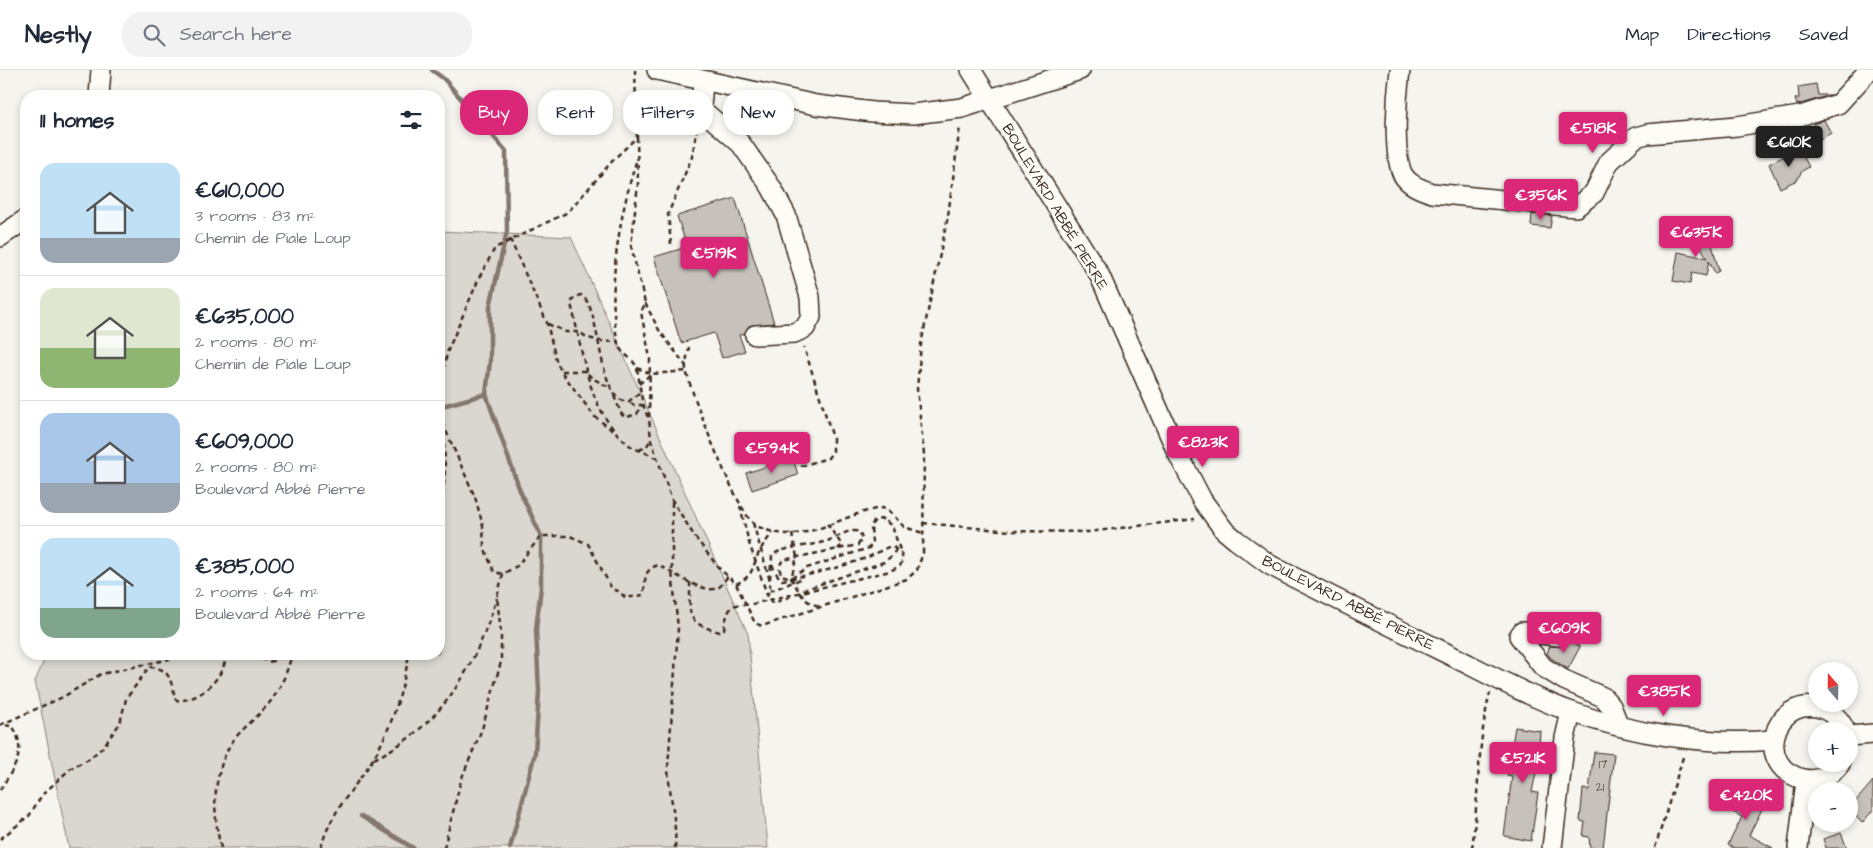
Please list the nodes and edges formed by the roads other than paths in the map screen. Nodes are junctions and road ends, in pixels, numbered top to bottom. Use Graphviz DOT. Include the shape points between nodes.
graph roads {
  1 [pos="101,70"];
  2 [pos="657,70"];
  3 [pos="971,70"];
  4 [pos="1080,70"];
  5 [pos="1400,70"];
  6 [pos="1869,70"];
  7 [pos="703,81"];
  8 [pos="99,90"];
  9 [pos="990,101"];
  10 [pos="20,223"];
  11 [pos="0,238"];
  12 [pos="755,335"];
  13 [pos="1559,636"];
  14 [pos="1571,712"];
  15 [pos="1839,722"];
  16 [pos="1619,726"];
  17 [pos="1873,734"];
  18 [pos="1858,735"];
  19 [pos="1773,740"];
  20 [pos="1832,772"];
  21 [pos="1806,780"];
  22 [pos="1552,848"];
  23 [pos="1798,848"];
  1 -- 8 [label="street"];
  2 -- 7 [label="street"];
  3 -- 9 [label="street, BOULEVARD ABBÉ PIERRE"];
  4 -- 9 [label="street"];
  5 -- 6 [label="street" via="1396,96 1397,142 1403,174 1412,186 1432,193 1576,207 1594,193 1608,162 1636,137 1800,116 1838,104"];
  7 -- 9 [label="street" via="873,112 913,114"];
  7 -- 12 [label="street" via="701,109 741,144 786,215 810,297 811,317 805,328"];
  9 -- 14 [label="street, BOULEVARD ABBÉ PIERRE" via="1099,274 1189,478 1214,517 1236,540 1270,565"];
  10 -- 11 [label="street"];
  13 -- 16 [label="street" via="1522,632 1519,636 1543,667 1603,698 1611,706"];
  14 -- 16 [label="street, BOULEVARD ABBÉ PIERRE"];
  14 -- 22 [label="street"];
  15 -- 19 [label="street" via="1826,710 1803,707 1783,719"];
  16 -- 19 [label="street, BOULEVARD ABBÉ PIERRE" via="1689,738 1747,742"];
  17 -- 18 [label="street"];
  19 -- 21 [label="street" via="1776,756 1785,770"];
  20 -- 21 [label="street" via="1817,780"];
  21 -- 23 [label="street"];
}
